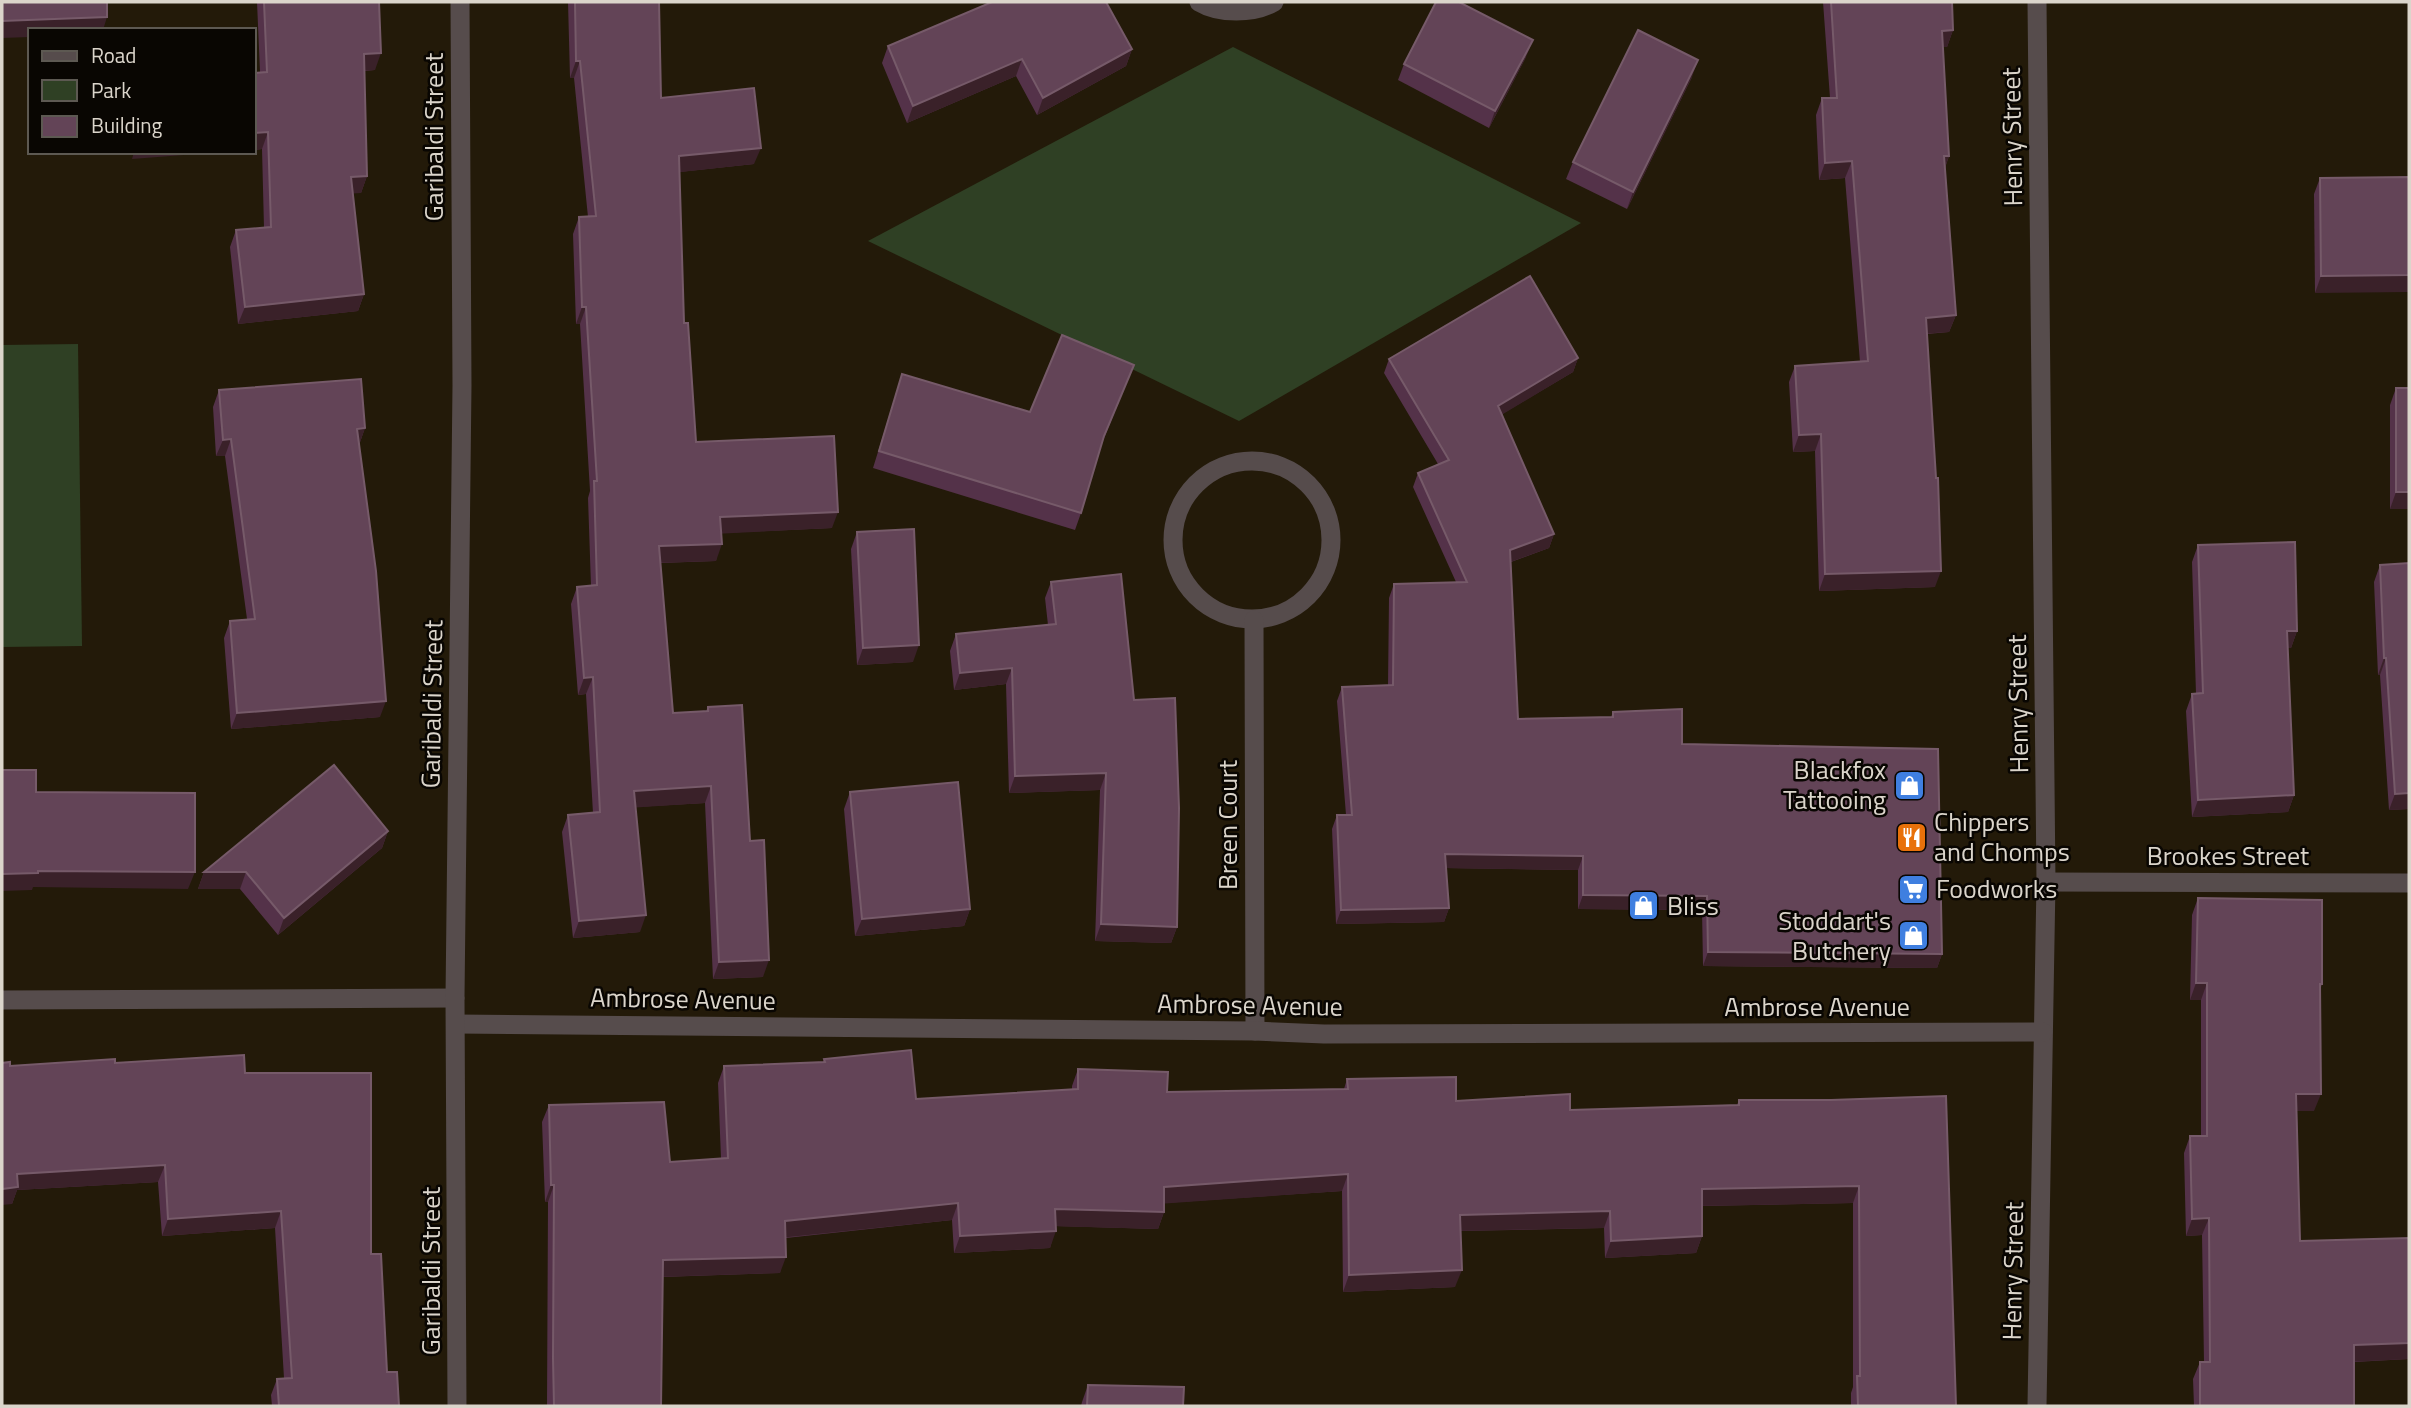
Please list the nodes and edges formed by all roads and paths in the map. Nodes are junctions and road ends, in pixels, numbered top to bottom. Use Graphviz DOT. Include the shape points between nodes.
graph roads {
  1 [pos="460,2"];
  2 [pos="1199,2"];
  3 [pos="1274,2"];
  4 [pos="2037,2"];
  5 [pos="1254,620"];
  6 [pos="2046,882"];
  7 [pos="2409,883"];
  8 [pos="455,998"];
  9 [pos="2,1000"];
  10 [pos="456,1024"];
  11 [pos="1255,1031"];
  12 [pos="2043,1032"];
  13 [pos="457,1406"];
  14 [pos="2037,1406"];
  1 -- 8 [label="street, Garibaldi Street" via="462,385"];
  2 -- 3 [label="street" via="1234,11"];
  4 -- 6 [label="street, Henry Street"];
  5 -- 5 [label="street" via="1226,616 1202,602 1184,581 1174,555 1175,518 1187,493 1207,473 1252,459 1279,464 1303,478 1322,499 1332,532 1330,560 1319,585 1299,605"];
  5 -- 11 [label="street, Breen Court"];
  6 -- 7 [label="street, Brookes Street"];
  6 -- 12 [label="street, Henry Street"];
  8 -- 9 [label="street"];
  8 -- 10 [label="street, Garibaldi Street"];
  10 -- 11 [label="street, Ambrose Avenue"];
  10 -- 13 [label="street, Garibaldi Street"];
  11 -- 12 [label="street, Ambrose Avenue"];
  12 -- 14 [label="street, Henry Street"];
}
